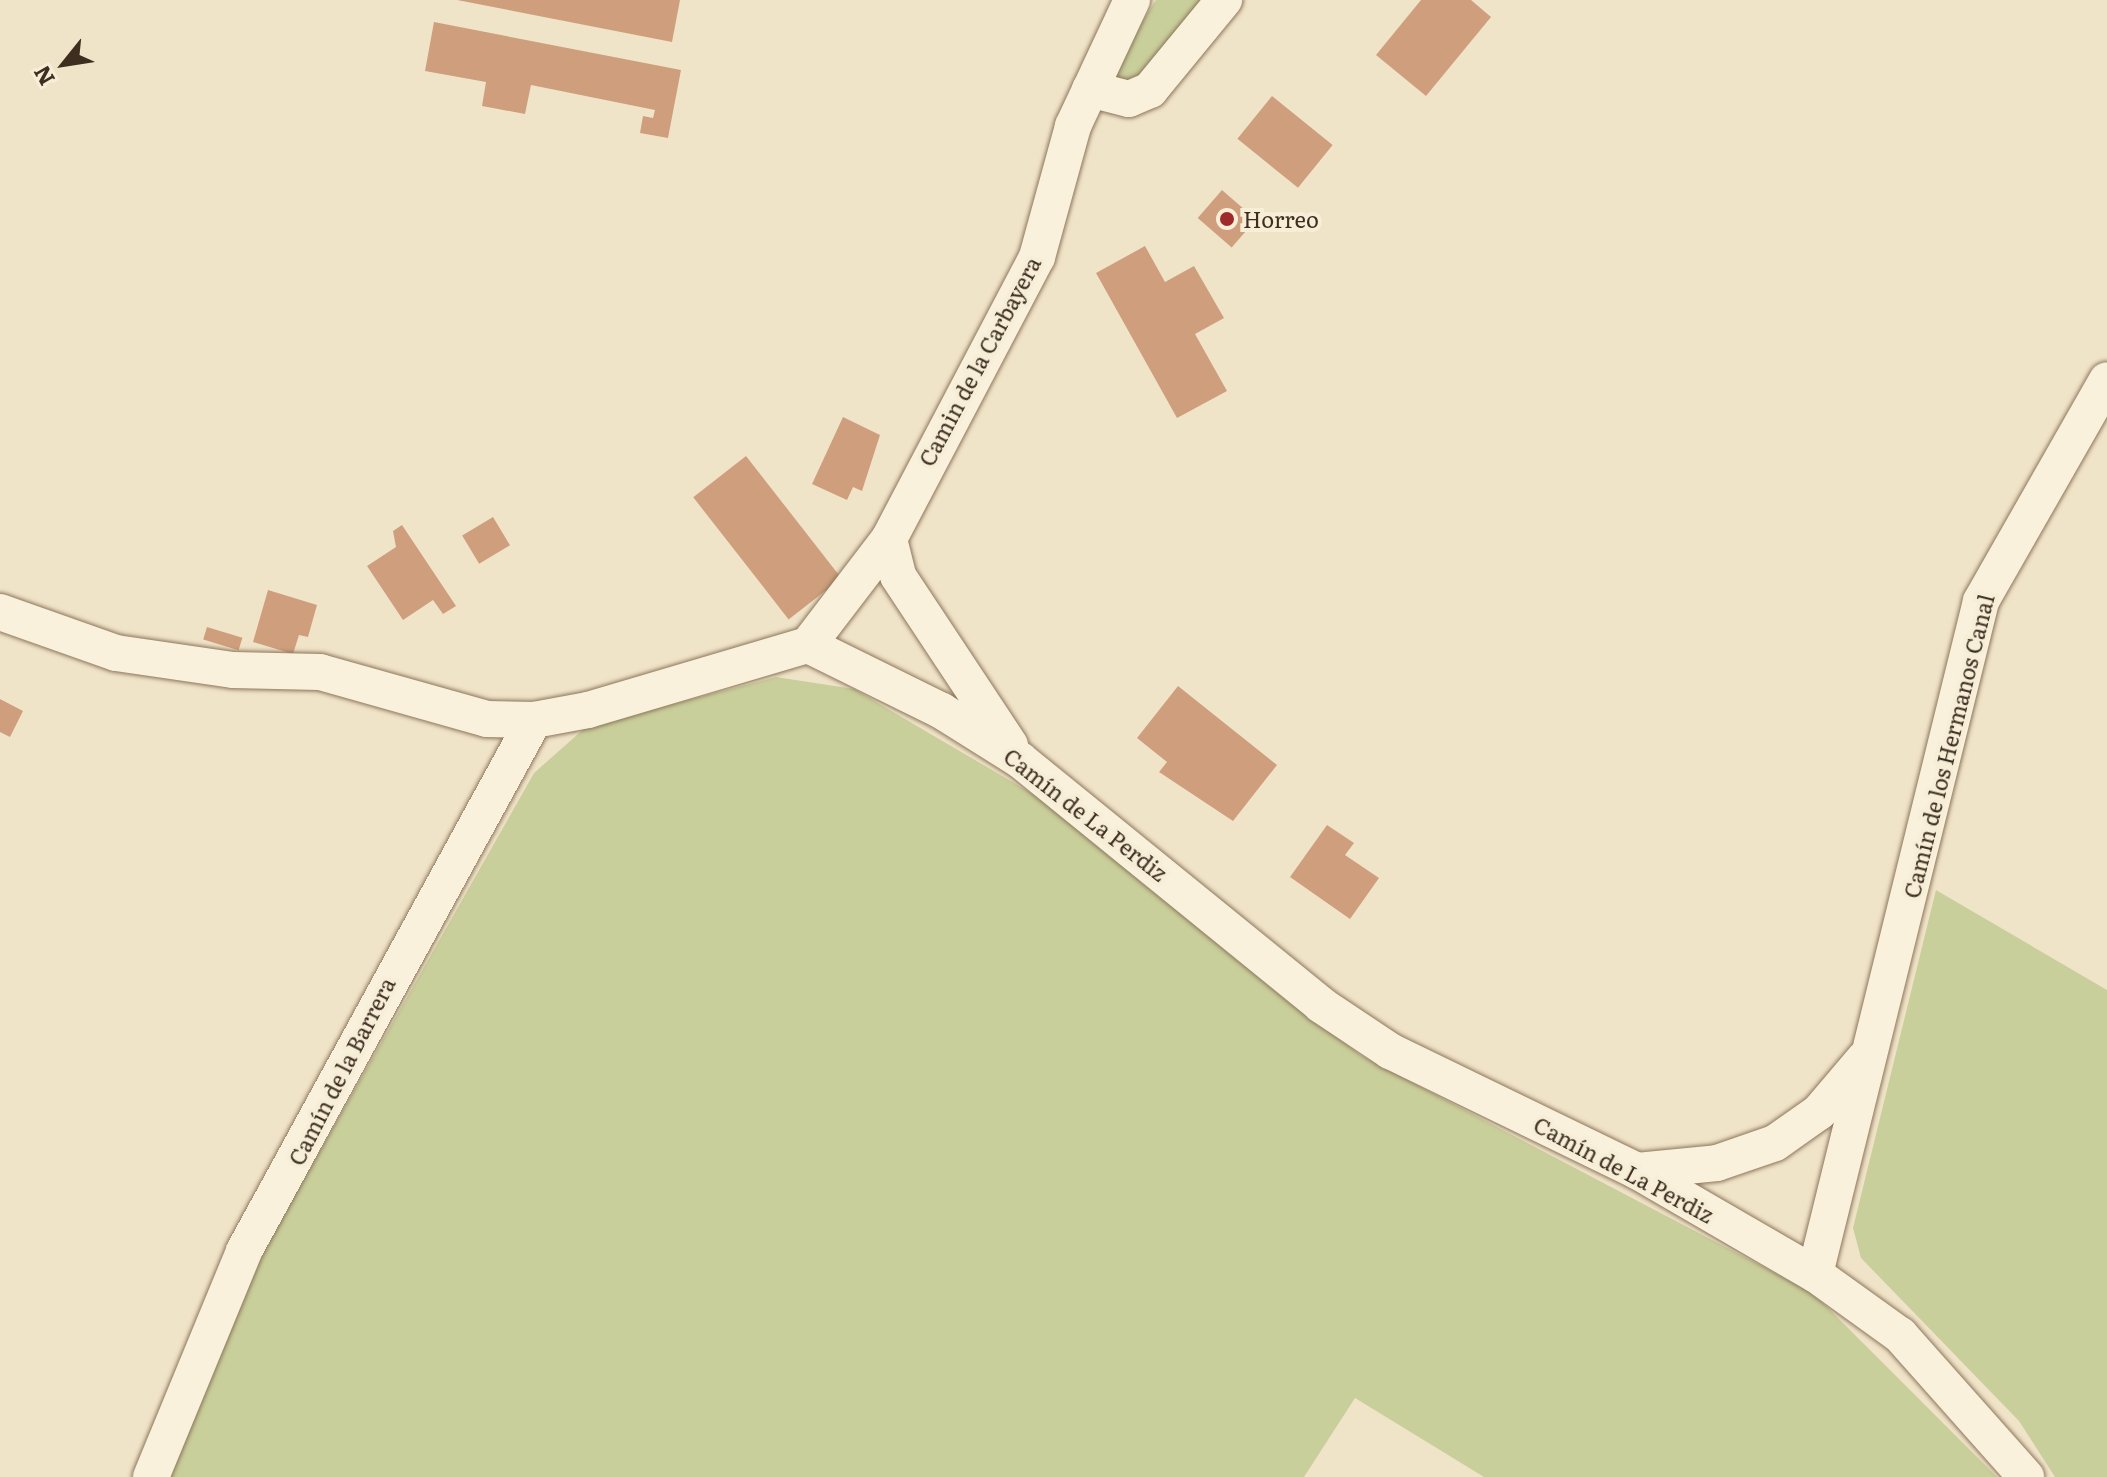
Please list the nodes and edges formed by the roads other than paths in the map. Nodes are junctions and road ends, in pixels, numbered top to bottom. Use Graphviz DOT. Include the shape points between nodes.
graph roads {
  1 [pos="1132,0"];
  2 [pos="1224,0"];
  3 [pos="1090,89"];
  4 [pos="2107,380"];
  5 [pos="889,539"];
  6 [pos="6,624"];
  7 [pos="808,645"];
  8 [pos="534,720"];
  9 [pos="1020,760"];
  10 [pos="1873,1044"];
  11 [pos="1637,1171"];
  12 [pos="1815,1274"];
  13 [pos="151,1477"];
  14 [pos="2026,1477"];
  1 -- 3 [label="street, Camin de la Carbayera"];
  2 -- 3 [label="street" via="1150,90 1129,99"];
  3 -- 5 [label="street, Camin de la Carbayera" via="1037,257"];
  4 -- 10 [label="street, Camín de los Hermanos Canal" via="1981,601"];
  5 -- 7 [label="street, Camin de la Carbayera"];
  5 -- 9 [label="street" via="898,576"];
  6 -- 8 [label="street" via="116,653 233,670 320,672 487,719"];
  7 -- 8 [label="street"];
  7 -- 9 [label="street, Camín de La Perdiz" via="942,711"];
  8 -- 13 [label="street, Camín de la Barrera" via="244,1251"];
  9 -- 11 [label="street, Camín de La Perdiz" via="1321,1005 1390,1051"];
  10 -- 11 [label="street, Camín de los Hermanos Canal" via="1819,1112 1775,1143 1717,1163"];
  10 -- 12 [label="street, Camín de los Hermanos Canal"];
  11 -- 12 [label="street, Camín de La Perdiz"];
  12 -- 14 [label="street, Camín de La Perdiz" via="1900,1335"];
}
